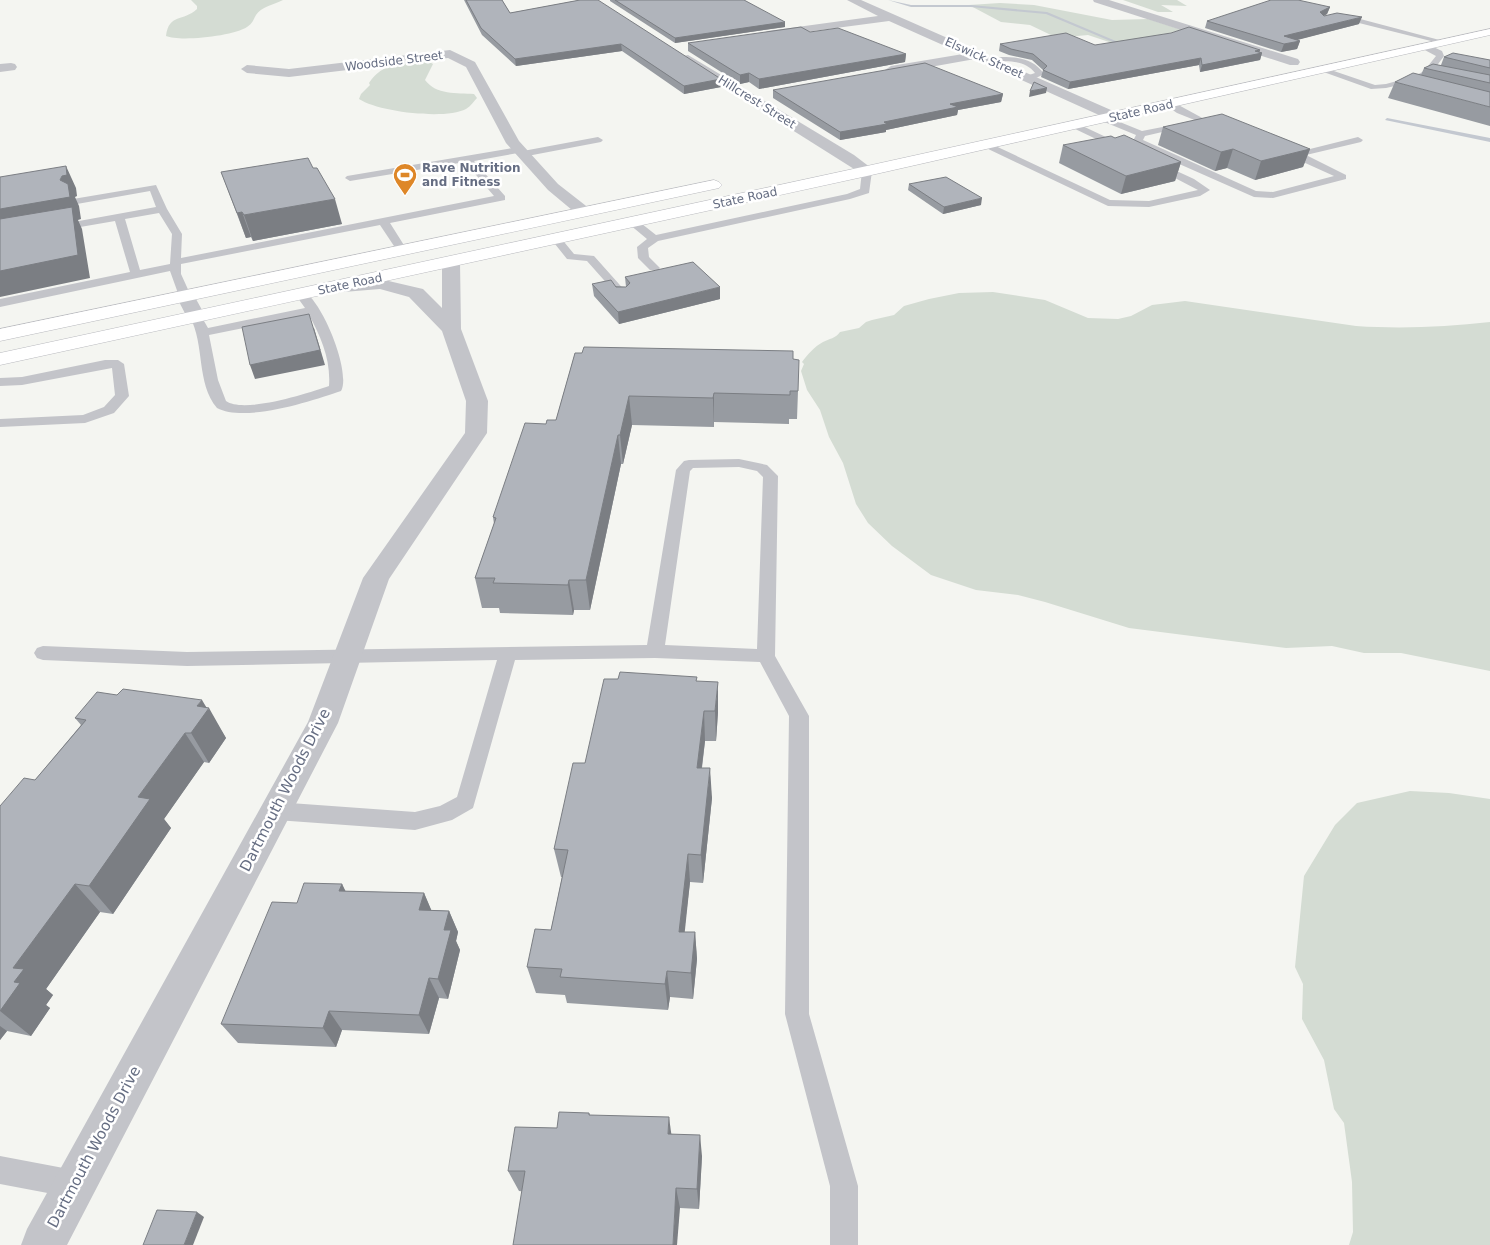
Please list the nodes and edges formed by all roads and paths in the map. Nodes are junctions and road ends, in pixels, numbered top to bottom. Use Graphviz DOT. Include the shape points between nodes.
graph roads {
  1 [pos="852,0"];
  2 [pos="1098,0"];
  3 [pos="891,17"];
  4 [pos="1490,17"];
  5 [pos="1328,18"];
  6 [pos="1490,32"];
  7 [pos="760,35"];
  8 [pos="1421,41"];
  9 [pos="1444,52"];
  10 [pos="680,54"];
  11 [pos="983,57"];
  12 [pos="1294,62"];
  13 [pos="247,69"];
  14 [pos="1322,70"];
  15 [pos="879,72"];
  16 [pos="1424,74"];
  17 [pos="1434,76"];
  18 [pos="1399,83"];
  19 [pos="1416,88"];
  20 [pos="765,93"];
  21 [pos="747,96"];
  22 [pos="1170,104"];
  23 [pos="1090,106"];
  24 [pos="1061,112"];
  25 [pos="1110,118"];
  26 [pos="1202,120"];
  27 [pos="1214,120"];
  28 [pos="1074,126"];
  29 [pos="1141,134"];
  30 [pos="1281,138"];
  31 [pos="598,140"];
  32 [pos="1358,140"];
  33 [pos="987,145"];
  34 [pos="1128,151"];
  35 [pos="521,152"];
  36 [pos="868,154"];
  37 [pos="1300,154"];
  38 [pos="849,158"];
  39 [pos="467,159"];
  40 [pos="1146,160"];
  41 [pos="830,162"];
  42 [pos="867,171"];
  43 [pos="350,178"];
  44 [pos="726,183"];
  45 [pos="790,188"];
  46 [pos="77,202"];
  47 [pos="813,204"];
  48 [pos="162,209"];
  49 [pos="584,212"];
  50 [pos="119,217"];
  51 [pos="383,221"];
  52 [pos="633,222"];
  53 [pos="46,230"];
  54 [pos="556,239"];
  55 [pos="654,239"];
  56 [pos="402,250"];
  57 [pos="451,262"];
  58 [pos="175,264"];
  59 [pos="654,268"];
  60 [pos="136,274"];
  61 [pos="331,288"];
  62 [pos="301,294"];
  63 [pos="623,295"];
  64 [pos="184,296"];
  65 [pos="0,302"];
  66 [pos="314,310"];
  67 [pos="200,325"];
  68 [pos="452,330"];
  69 [pos="0,335"];
  70 [pos="0,359"];
  71 [pos="0,382"];
  72 [pos="0,423"];
  73 [pos="655,651"];
  74 [pos="43,653"];
  75 [pos="508,653"];
  76 [pos="348,655"];
  77 [pos="766,656"];
  78 [pos="276,810"];
  79 [pos="0,1170"];
  80 [pos="74,1184"];
  81 [pos="43,1245"];
  82 [pos="844,1245"];
  1 -- 3 [label="street, Elswick Street"];
  2 -- 12 [label="street"];
  3 -- 7 [label="street"];
  3 -- 11 [label="street, Elswick Street"];
  4 -- 8 [label="main road, State Road"];
  5 -- 8 [label="lane" via="1346,16"];
  6 -- 9 [label="main road, State Road"];
  8 -- 9 [label="main road, State Road"];
  8 -- 12 [label="main road, State Road"];
  8 -- 14 [label="main road, State Road"];
  9 -- 16 [label="lane"];
  10 -- 21 [label="street, Hillcrest Street"];
  11 -- 15 [label="street"];
  11 -- 23 [label="street, Elswick Street"];
  12 -- 23 [label="main road, State Road"];
  13 -- 35 [label="street, Woodside Street" via="289,73 450,54 471,65"];
  14 -- 18 [label="lane" via="1374,87"];
  14 -- 22 [label="main road, State Road"];
  16 -- 17 [label="lane"];
  16 -- 18 [label="lane"];
  18 -- 19 [label="lane"];
  20 -- 21 [label="street"];
  21 -- 38 [label="street, Hillcrest Street"];
  22 -- 25 [label="main road, State Road"];
  22 -- 26 [label="lane"];
  23 -- 24 [label="main road, State Road"];
  23 -- 25 [label="street, Elswick Street"];
  25 -- 28 [label="main road, State Road"];
  25 -- 29 [label="lane"];
  26 -- 27 [label="lane"];
  26 -- 29 [label="lane"];
  28 -- 33 [label="main road, State Road"];
  28 -- 34 [label="lane"];
  29 -- 37 [label="lane" via="1138,141 1146,146 1254,194 1273,195 1343,177"];
  30 -- 37 [label="lane"];
  31 -- 35 [label="lane"];
  32 -- 37 [label="lane"];
  33 -- 40 [label="lane" via="1108,203 1149,204 1205,190"];
  33 -- 42 [label="main road, State Road"];
  35 -- 39 [label="lane"];
  35 -- 49 [label="street, Woodside Street" via="553,186"];
  36 -- 38 [label="main road"];
  38 -- 41 [label="main road"];
  38 -- 42 [label="street, Hillcrest Street"];
  39 -- 43 [label="lane"];
  39 -- 51 [label="lane" via="501,198"];
  42 -- 45 [label="main road, State Road"];
  42 -- 47 [label="lane" via="865,190"];
  44 -- 49 [label="main road, State Road"];
  45 -- 47 [label="lane"];
  45 -- 52 [label="main road, State Road"];
  46 -- 48 [label="lane" via="153,187"];
  47 -- 55 [label="lane"];
  48 -- 50 [label="lane"];
  48 -- 58 [label="lane" via="177,234"];
  49 -- 56 [label="main road, State Road"];
  50 -- 53 [label="lane"];
  50 -- 60 [label="lane"];
  51 -- 56 [label="lane"];
  51 -- 58 [label="lane"];
  52 -- 54 [label="main road, State Road"];
  52 -- 55 [label="lane"];
  54 -- 57 [label="main road, State Road"];
  54 -- 63 [label="lane" via="571,257 590,258"];
  55 -- 59 [label="lane" via="642,247 644,258"];
  56 -- 64 [label="main road, State Road"];
  57 -- 61 [label="main road, State Road"];
  57 -- 68 [label="street, Dartmouth Woods Drive"];
  58 -- 60 [label="lane"];
  58 -- 64 [label="lane" via="175,274"];
  60 -- 65 [label="lane"];
  61 -- 62 [label="main road, State Road"];
  61 -- 68 [label="street, Dartmouth Woods Drive" via="380,284 416,293"];
  62 -- 66 [label="lane"];
  62 -- 67 [label="main road, State Road"];
  64 -- 67 [label="street"];
  64 -- 69 [label="main road, State Road"];
  66 -- 67 [label="lane"];
  66 -- 67 [label="lane" via="338,376 336,388 321,394 256,406 233,409 219,402"];
  67 -- 70 [label="main road, State Road"];
  68 -- 76 [label="street, Dartmouth Woods Drive" via="477,401 476,433 376,578"];
  71 -- 72 [label="lane" via="118,364 122,396 108,410 85,419"];
  73 -- 75 [label="lane"];
  73 -- 77 [label="lane"];
  73 -- 77 [label="lane" via="683,470 689,464 739,463 762,468 771,476"];
  74 -- 76 [label="lane" via="187,659"];
  75 -- 76 [label="lane"];
  75 -- 78 [label="lane" via="466,802 445,814 415,821"];
  76 -- 78 [label="street, Dartmouth Woods Drive" via="323,723"];
  77 -- 82 [label="lane" via="799,716 797,1014 844,1186"];
  78 -- 80 [label="street, Dartmouth Woods Drive"];
  79 -- 80 [label="lane"];
  80 -- 81 [label="street, Dartmouth Woods Drive"];
}
